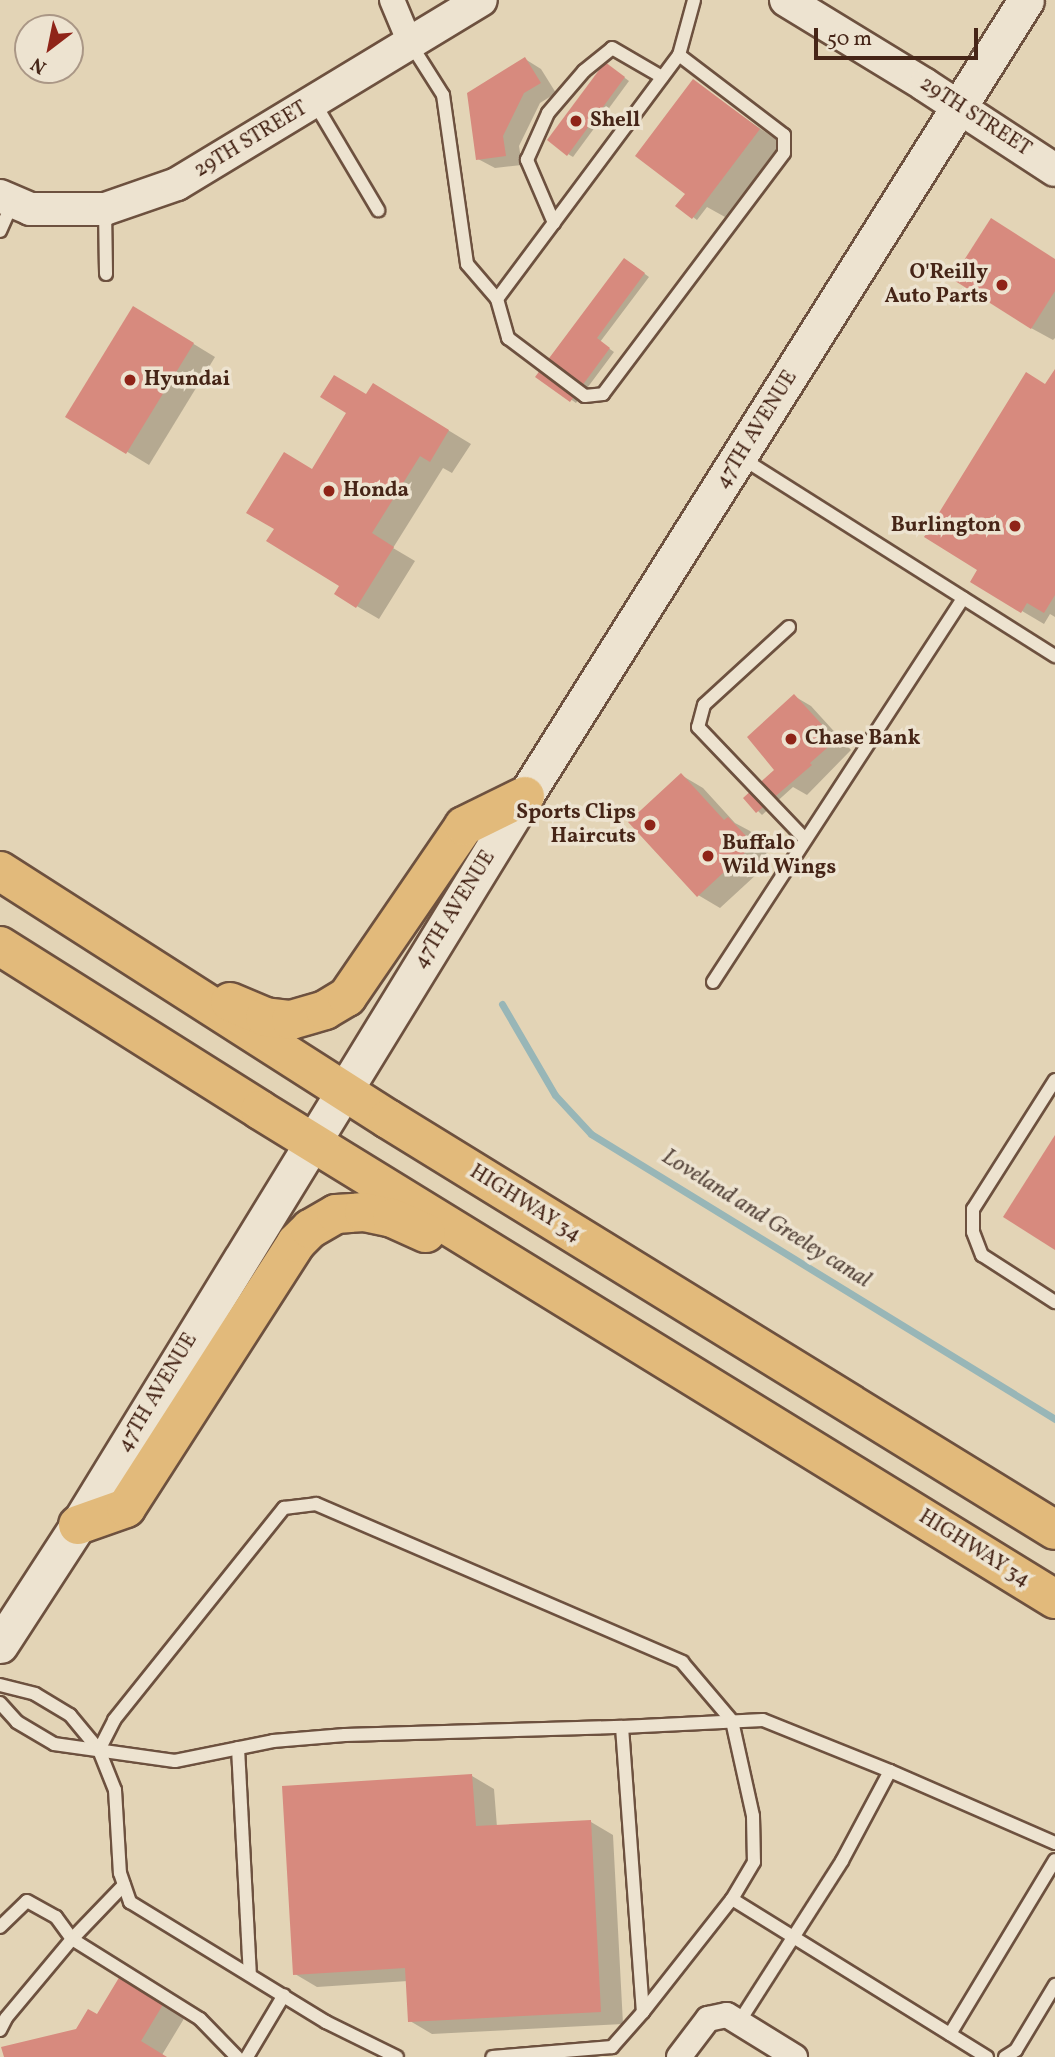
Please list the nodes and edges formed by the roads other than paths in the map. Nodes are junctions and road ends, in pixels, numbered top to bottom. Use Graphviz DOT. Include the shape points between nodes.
graph roads {
  1 [pos="392,0"];
  2 [pos="481,0"];
  3 [pos="694,0"];
  4 [pos="786,0"];
  5 [pos="1026,0"];
  6 [pos="410,43"];
  7 [pos="679,55"];
  8 [pos="662,77"];
  9 [pos="314,102"];
  10 [pos="961,108"];
  11 [pos="1055,170"];
  12 [pos="6,199"];
  13 [pos="105,209"];
  14 [pos="378,210"];
  15 [pos="554,223"];
  16 [pos="0,230"];
  17 [pos="106,274"];
  18 [pos="496,299"];
  19 [pos="740,457"];
  20 [pos="963,598"];
  21 [pos="789,627"];
  22 [pos="1055,656"];
  23 [pos="525,796"];
  24 [pos="805,839"];
  25 [pos="0,872"];
  26 [pos="57,908"];
  27 [pos="0,946"];
  28 [pos="713,982"];
  29 [pos="1055,1080"];
  30 [pos="343,1091"];
  31 [pos="311,1142"];
  32 [pos="1055,1302"];
  33 [pos="695,1379"];
  34 [pos="78,1525"];
  35 [pos="1055,1530"];
  36 [pos="1055,1599"];
  37 [pos="0,1645"];
  38 [pos="0,1685"];
  39 [pos="0,1703"];
  40 [pos="732,1721"];
  41 [pos="622,1727"];
  42 [pos="238,1748"];
  43 [pos="99,1750"];
  44 [pos="890,1771"];
  45 [pos="1055,1843"];
  46 [pos="1055,1860"];
  47 [pos="124,1885"];
  48 [pos="732,1899"];
  49 [pos="0,1927"];
  50 [pos="794,1936"];
  51 [pos="72,1939"];
  52 [pos="250,1973"];
  53 [pos="1055,1985"];
  54 [pos="284,1995"];
  55 [pos="643,2012"];
  56 [pos="733,2019"];
  57 [pos="0,2030"];
  58 [pos="950,2034"];
  59 [pos="237,2057"];
  60 [pos="247,2057"];
  61 [pos="397,2057"];
  62 [pos="492,2057"];
  63 [pos="679,2057"];
  64 [pos="794,2057"];
  65 [pos="987,2057"];
  66 [pos="1004,2057"];
  1 -- 6 [label="street"];
  2 -- 6 [label="street, 29TH STREET"];
  3 -- 7 [label="lane"];
  4 -- 10 [label="street, 29TH STREET"];
  5 -- 10 [label="main road, 47TH AVENUE"];
  6 -- 9 [label="street, 29TH STREET"];
  6 -- 18 [label="lane" via="443,95 467,264"];
  7 -- 8 [label="lane"];
  7 -- 18 [label="lane" via="784,135 784,153 721,240 603,394 585,396 508,338"];
  8 -- 15 [label="lane"];
  8 -- 15 [label="lane" via="612,48 584,71 548,113 527,160"];
  9 -- 13 [label="street, 29TH STREET" via="177,184"];
  9 -- 14 [label="lane"];
  10 -- 11 [label="street, 29TH STREET"];
  10 -- 19 [label="main road, 47TH AVENUE"];
  12 -- 13 [label="street, 29TH STREET" via="30,209"];
  12 -- 16 [label="lane"];
  13 -- 17 [label="lane"];
  15 -- 18 [label="lane"];
  19 -- 20 [label="lane"];
  19 -- 23 [label="main road, 47TH AVENUE"];
  20 -- 22 [label="lane"];
  20 -- 24 [label="lane"];
  21 -- 24 [label="lane" via="704,705 698,727"];
  23 -- 26 [label="highway" via="464,826 347,997 325,1010 291,1020 265,1017 234,1004"];
  23 -- 30 [label="main road, 47TH AVENUE"];
  24 -- 28 [label="lane"];
  25 -- 26 [label="highway, HIGHWAY 34"];
  26 -- 30 [label="highway, HIGHWAY 34"];
  27 -- 31 [label="highway, HIGHWAY 34"];
  29 -- 32 [label="lane" via="974,1209 973,1231 982,1255"];
  30 -- 31 [label="main road, 47TH AVENUE"];
  30 -- 35 [label="highway, HIGHWAY 34"];
  31 -- 33 [label="highway, HIGHWAY 34"];
  31 -- 34 [label="main road, 47TH AVENUE"];
  33 -- 34 [label="highway" via="419,1230 364,1212 337,1214 310,1229 296,1244 126,1508"];
  33 -- 36 [label="highway, HIGHWAY 34"];
  34 -- 37 [label="main road, 47TH AVENUE"];
  38 -- 43 [label="lane" via="35,1695 70,1715"];
  39 -- 43 [label="lane" via="17,1722 54,1744"];
  40 -- 41 [label="lane"];
  40 -- 43 [label="lane" via="682,1662 316,1504 284,1508 114,1720"];
  40 -- 44 [label="lane" via="763,1720"];
  40 -- 48 [label="lane" via="753,1816 754,1862"];
  41 -- 42 [label="lane" via="345,1735"];
  41 -- 55 [label="lane"];
  42 -- 43 [label="lane" via="175,1761"];
  42 -- 52 [label="lane"];
  43 -- 47 [label="lane" via="115,1790"];
  44 -- 45 [label="lane"];
  44 -- 50 [label="lane" via="842,1861"];
  46 -- 58 [label="lane"];
  47 -- 51 [label="lane"];
  47 -- 52 [label="lane" via="130,1902"];
  48 -- 50 [label="lane"];
  48 -- 55 [label="lane"];
  49 -- 51 [label="lane" via="27,1900 56,1917"];
  50 -- 56 [label="lane"];
  50 -- 58 [label="lane"];
  51 -- 57 [label="lane"];
  51 -- 59 [label="lane" via="200,2019"];
  52 -- 54 [label="lane"];
  53 -- 66 [label="lane" via="1016,2050"];
  54 -- 60 [label="lane"];
  54 -- 61 [label="lane"];
  55 -- 62 [label="lane" via="612,2047"];
  56 -- 63 [label="street" via="708,2019"];
  56 -- 64 [label="street"];
  58 -- 65 [label="lane"];
}
